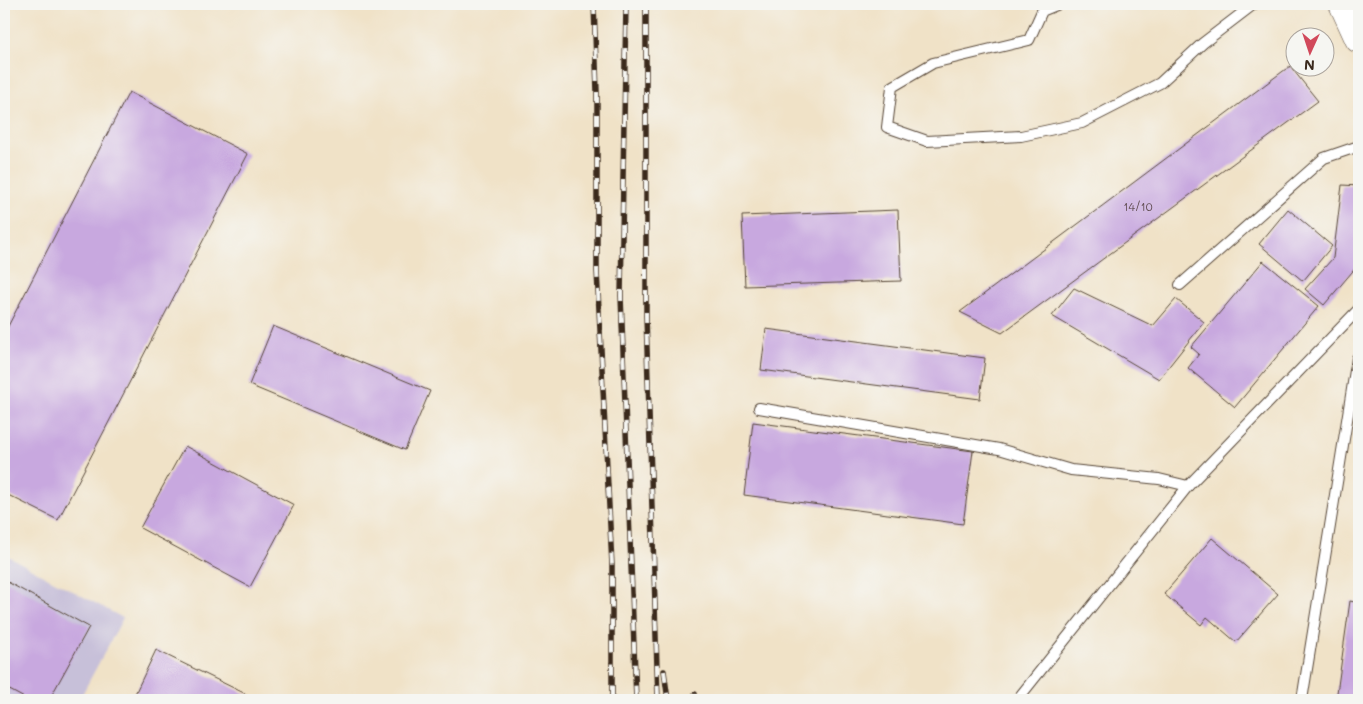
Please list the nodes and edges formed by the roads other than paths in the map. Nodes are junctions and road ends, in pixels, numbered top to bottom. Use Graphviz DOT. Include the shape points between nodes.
graph roads {
  1 [pos="1058,4"];
  2 [pos="1254,4"];
  3 [pos="1343,4"];
  4 [pos="1359,39"];
  5 [pos="1359,146"];
  6 [pos="1180,285"];
  7 [pos="1359,309"];
  8 [pos="1358,358"];
  9 [pos="759,408"];
  10 [pos="1188,486"];
  11 [pos="1017,700"];
  12 [pos="1302,700"];
  1 -- 2 [label="lane" via="1042,11 1029,40 932,63 892,87 887,127 927,141 1021,136 1082,123 1160,83 1203,43"];
  3 -- 4 [label="main road"];
  5 -- 6 [label="lane" via="1324,158"];
  7 -- 10 [label="lane"];
  8 -- 12 [label="lane"];
  9 -- 10 [label="lane" via="999,449 1071,470 1159,479"];
  10 -- 11 [label="lane"];
}
